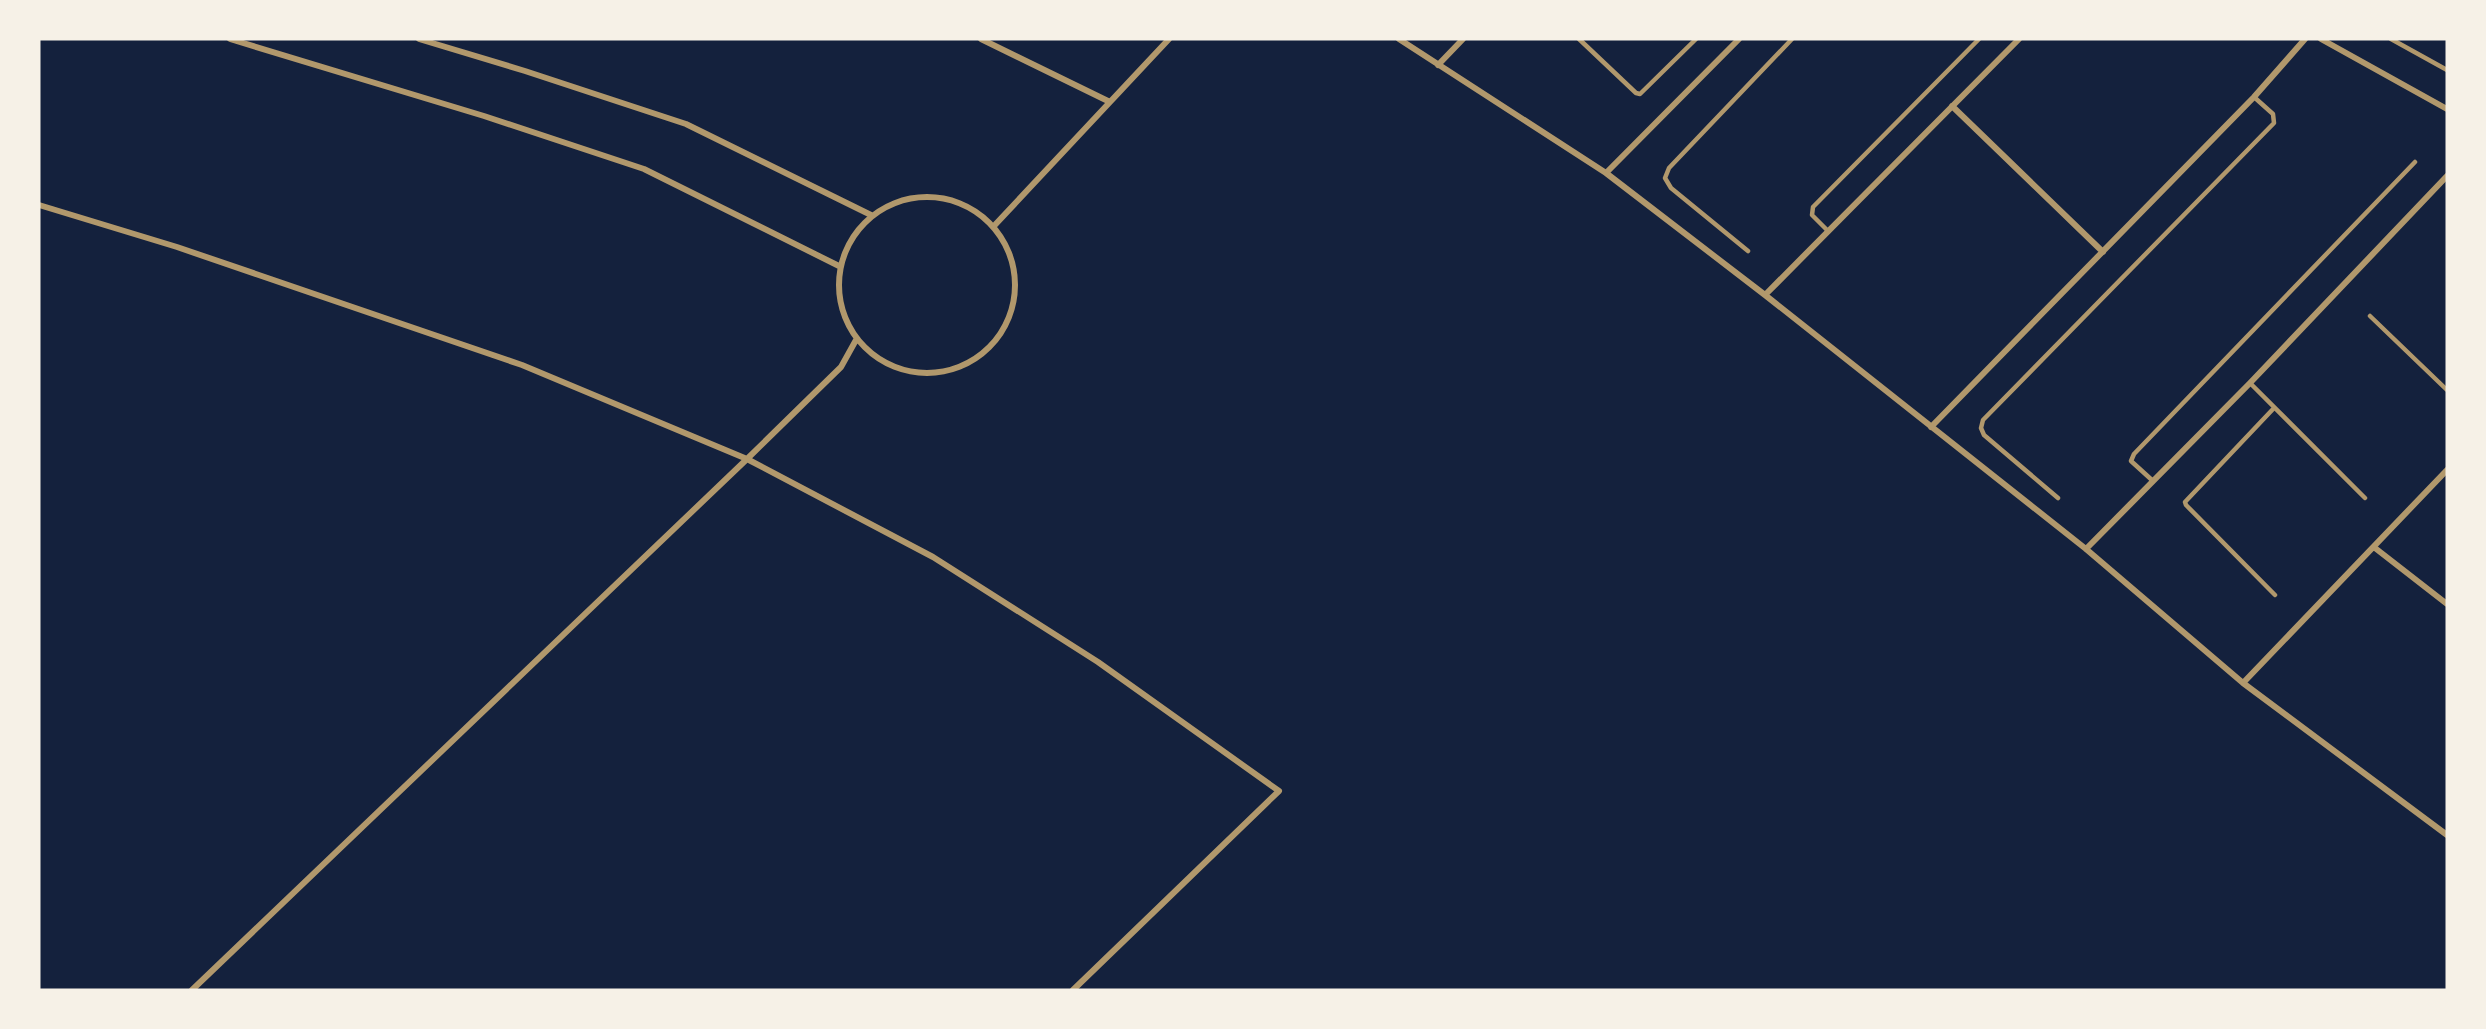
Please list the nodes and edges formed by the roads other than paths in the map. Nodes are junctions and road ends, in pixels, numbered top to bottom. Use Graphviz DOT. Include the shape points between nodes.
graph roads {
  1 [pos="230,39"];
  2 [pos="419,39"];
  3 [pos="981,39"];
  4 [pos="1169,39"];
  5 [pos="1399,39"];
  6 [pos="1463,39"];
  7 [pos="1579,39"];
  8 [pos="1695,39"];
  9 [pos="1739,39"];
  10 [pos="1792,39"];
  11 [pos="1979,39"];
  12 [pos="2019,39"];
  13 [pos="2305,39"];
  14 [pos="2321,39"];
  15 [pos="2391,39"];
  16 [pos="1438,65"];
  17 [pos="2447,70"];
  18 [pos="2254,97"];
  19 [pos="1110,102"];
  20 [pos="1952,106"];
  21 [pos="2447,109"];
  22 [pos="2415,162"];
  23 [pos="1606,173"];
  24 [pos="2447,176"];
  25 [pos="39,205"];
  26 [pos="871,215"];
  27 [pos="993,227"];
  28 [pos="1828,231"];
  29 [pos="1748,251"];
  30 [pos="2103,252"];
  31 [pos="839,266"];
  32 [pos="1765,295"];
  33 [pos="2370,316"];
  34 [pos="856,340"];
  35 [pos="2250,383"];
  36 [pos="2447,390"];
  37 [pos="2274,408"];
  38 [pos="1931,427"];
  39 [pos="747,459"];
  40 [pos="2447,470"];
  41 [pos="2153,481"];
  42 [pos="2058,498"];
  43 [pos="2365,498"];
  44 [pos="2375,548"];
  45 [pos="2086,549"];
  46 [pos="2275,595"];
  47 [pos="2447,604"];
  48 [pos="2243,683"];
  49 [pos="2446,833"];
  50 [pos="192,990"];
  51 [pos="1073,990"];
  1 -- 31 [label="street" via="644,169"];
  2 -- 26 [label="street" via="686,124"];
  3 -- 19 [label="street"];
  4 -- 19 [label="street"];
  5 -- 16 [label="street"];
  6 -- 16 [label="street"];
  7 -- 8 [label="lane" via="1640,94"];
  9 -- 23 [label="street"];
  10 -- 29 [label="lane" via="1669,168 1665,178 1671,188"];
  11 -- 28 [label="lane" via="1813,207 1812,215"];
  12 -- 20 [label="street"];
  13 -- 18 [label="street"];
  14 -- 21 [label="street"];
  15 -- 17 [label="lane"];
  16 -- 23 [label="street"];
  18 -- 30 [label="street"];
  18 -- 42 [label="lane" via="2273,114 2274,123 1983,420 1984,435"];
  19 -- 27 [label="street"];
  20 -- 28 [label="street"];
  20 -- 30 [label="street"];
  22 -- 41 [label="lane" via="2134,453 2131,461"];
  23 -- 32 [label="street"];
  24 -- 35 [label="street"];
  25 -- 39 [label="street" via="177,247 522,365"];
  26 -- 27 [label="street" via="902,199 936,196 970,207"];
  26 -- 31 [label="street" via="850,238"];
  27 -- 34 [label="street" via="1013,261 1016,295 1009,323 993,347 961,369 923,375 885,365"];
  28 -- 32 [label="street"];
  30 -- 38 [label="street"];
  31 -- 34 [label="street" via="839,305"];
  32 -- 38 [label="street"];
  33 -- 36 [label="lane"];
  34 -- 39 [label="street" via="841,367"];
  35 -- 37 [label="lane"];
  35 -- 41 [label="street"];
  37 -- 43 [label="lane"];
  37 -- 46 [label="lane" via="2185,502"];
  38 -- 45 [label="street"];
  39 -- 50 [label="street"];
  39 -- 51 [label="street" via="933,557 1098,662 1279,791"];
  40 -- 44 [label="street"];
  41 -- 45 [label="street"];
  44 -- 47 [label="street"];
  44 -- 48 [label="street"];
  45 -- 48 [label="street"];
  48 -- 49 [label="street"];
}
